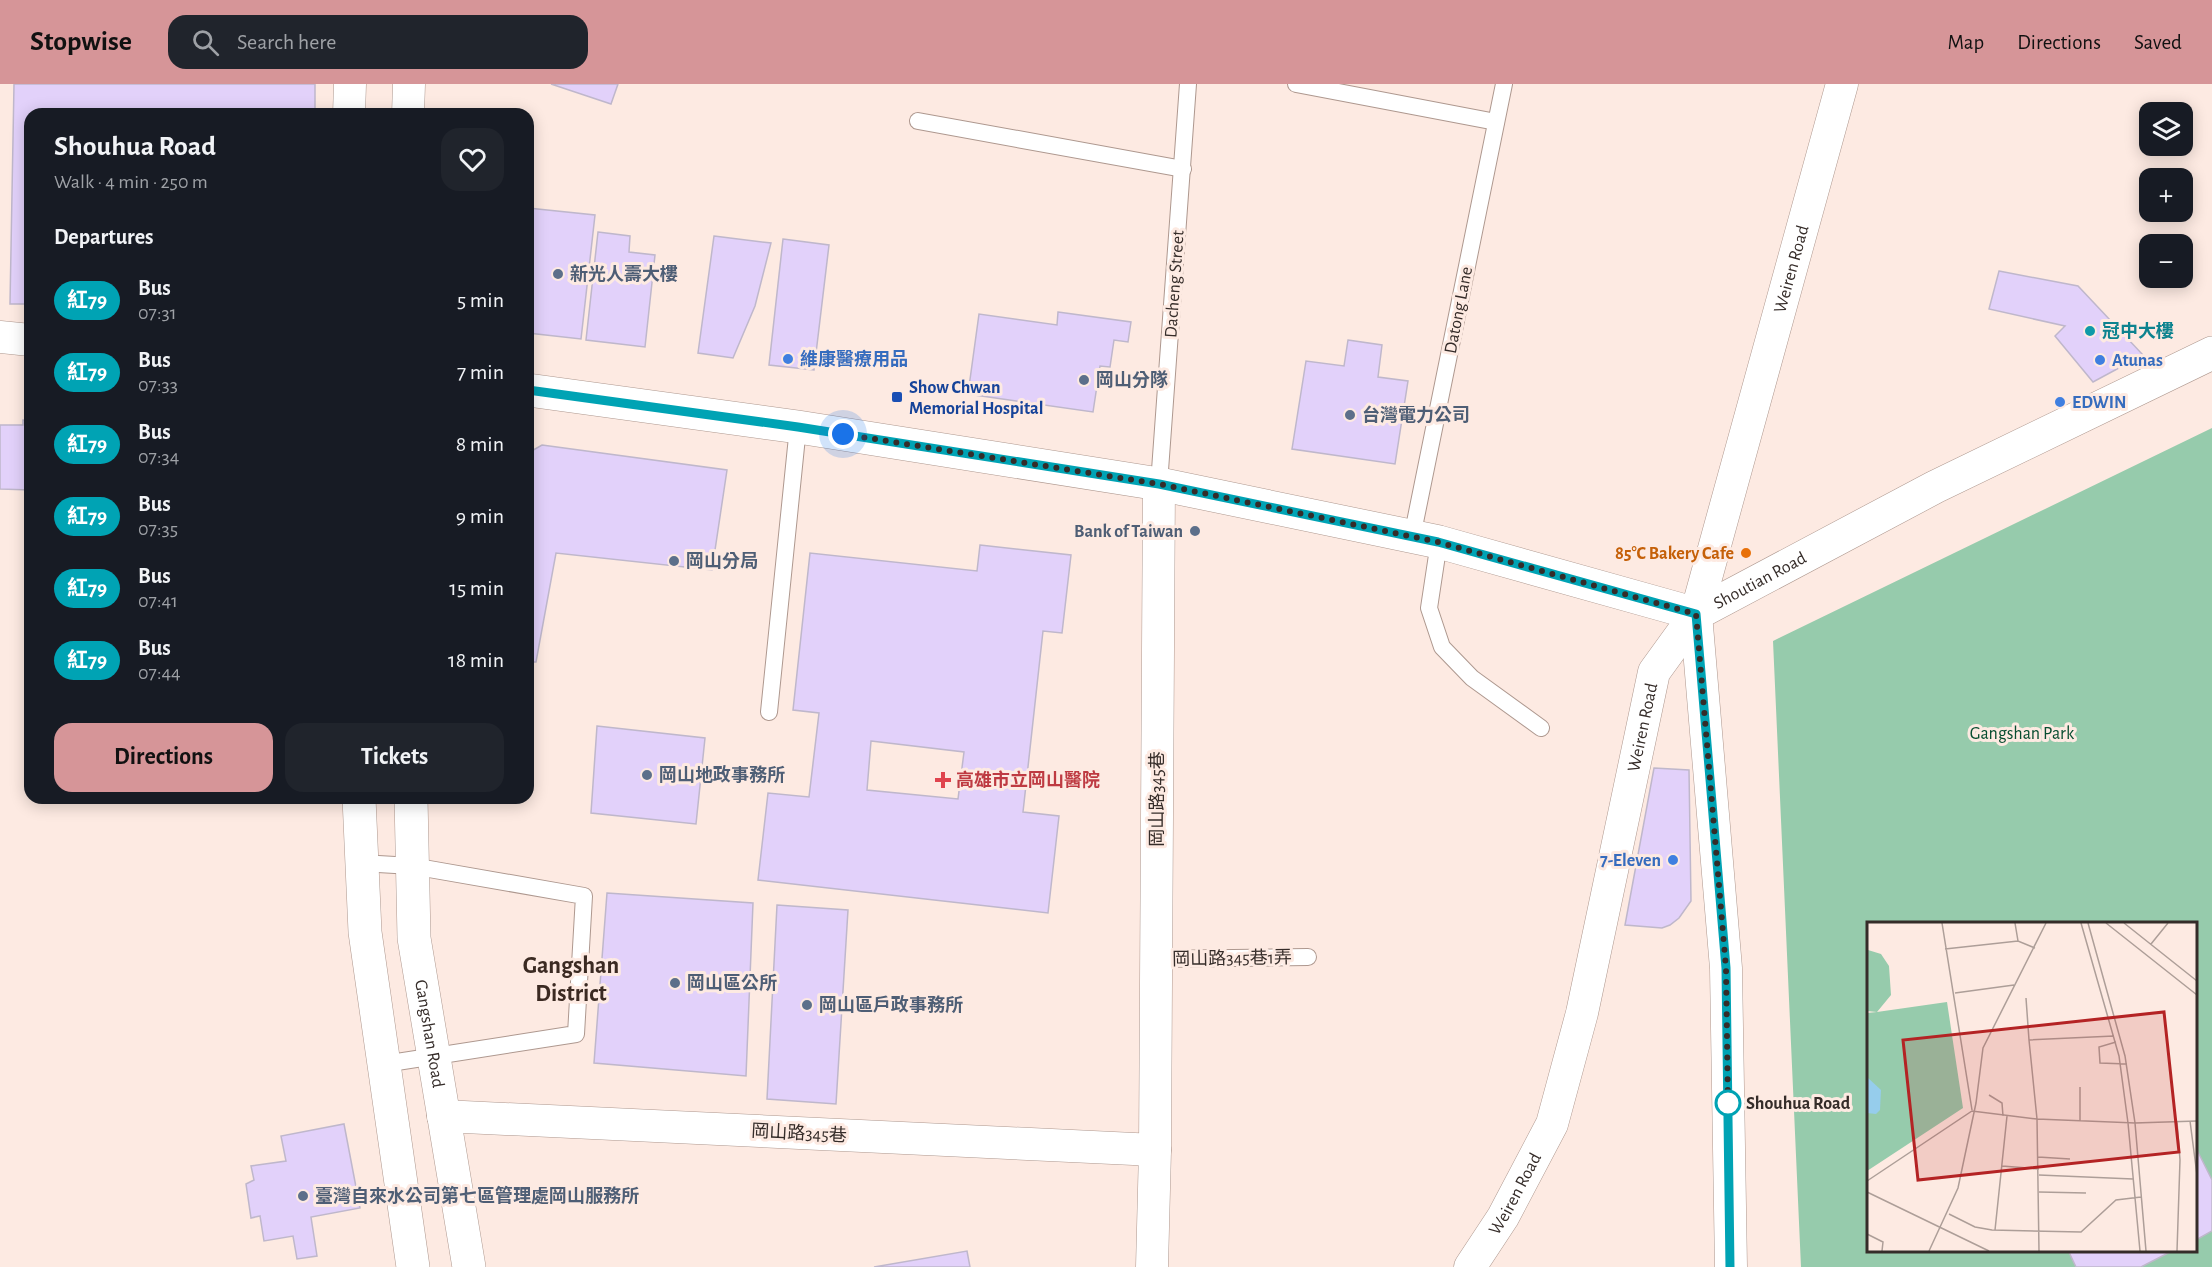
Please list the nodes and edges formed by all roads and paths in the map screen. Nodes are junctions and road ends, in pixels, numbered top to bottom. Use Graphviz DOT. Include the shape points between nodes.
graph roads {
  1 [pos="350,84"];
  2 [pos="409,84"];
  3 [pos="1188,84"];
  4 [pos="1296,84"];
  5 [pos="1504,84"];
  6 [pos="1842,84"];
  7 [pos="349,108"];
  8 [pos="408,108"];
  9 [pos="918,121"];
  10 [pos="1496,122"];
  11 [pos="1183,169"];
  12 [pos="0,337"];
  13 [pos="24,339"];
  14 [pos="2212,353"];
  15 [pos="534,391"];
  16 [pos="798,427"];
  17 [pos="1159,484"];
  18 [pos="1425,539"];
  19 [pos="1696,614"];
  20 [pos="770,712"];
  21 [pos="1540,728"];
  22 [pos="359,804"];
  23 [pos="411,804"];
  24 [pos="362,863"];
  25 [pos="412,866"];
  26 [pos="1308,957"];
  27 [pos="1156,959"];
  28 [pos="434,1056"];
  29 [pos="384,1064"];
  30 [pos="443,1116"];
  31 [pos="1155,1150"];
  32 [pos="413,1267"];
  33 [pos="470,1267"];
  34 [pos="1152,1267"];
  35 [pos="1470,1267"];
  36 [pos="1731,1267"];
  1 -- 7 [label="street"];
  2 -- 8 [label="street"];
  3 -- 11 [label="lane, Dacheng Street"];
  4 -- 10 [label="lane"];
  5 -- 10 [label="lane, Datong Lane"];
  6 -- 19 [label="street, Weiren Road"];
  9 -- 11 [label="lane"];
  10 -- 18 [label="lane, Datong Lane"];
  11 -- 17 [label="lane, Dacheng Street"];
  12 -- 13 [label="street"];
  14 -- 19 [label="main road, Shoutian Road" via="1935,487"];
  15 -- 16 [label="main road, Shoutian Road"];
  16 -- 17 [label="main road, Shoutian Road"];
  16 -- 20 [label="lane"];
  17 -- 18 [label="main road, Shoutian Road"];
  17 -- 27 [label="street, 岡山路345巷"];
  18 -- 19 [label="main road, Shoutian Road"];
  18 -- 21 [label="lane, Datong Lane" via="1429,608 1442,647 1472,678"];
  19 -- 35 [label="street, Weiren Road" via="1654,672 1582,1013 1552,1124 1503,1216"];
  19 -- 36 [label="street" via="1726,968"];
  22 -- 24 [label="main road"];
  23 -- 25 [label="main road, Gangshan Road"];
  24 -- 25 [label="lane"];
  24 -- 29 [label="main road" via="365,932"];
  25 -- 28 [label="main road, Gangshan Road" via="414,938"];
  25 -- 28 [label="lane" via="584,896 576,1034"];
  26 -- 27 [label="lane, 岡山路345巷1弄"];
  27 -- 31 [label="street, 岡山路345巷"];
  28 -- 29 [label="lane"];
  28 -- 30 [label="main road, Gangshan Road"];
  29 -- 32 [label="main road"];
  30 -- 31 [label="street, 岡山路345巷"];
  30 -- 33 [label="main road, Gangshan Road"];
  31 -- 34 [label="street, 岡山路345巷"];
}
